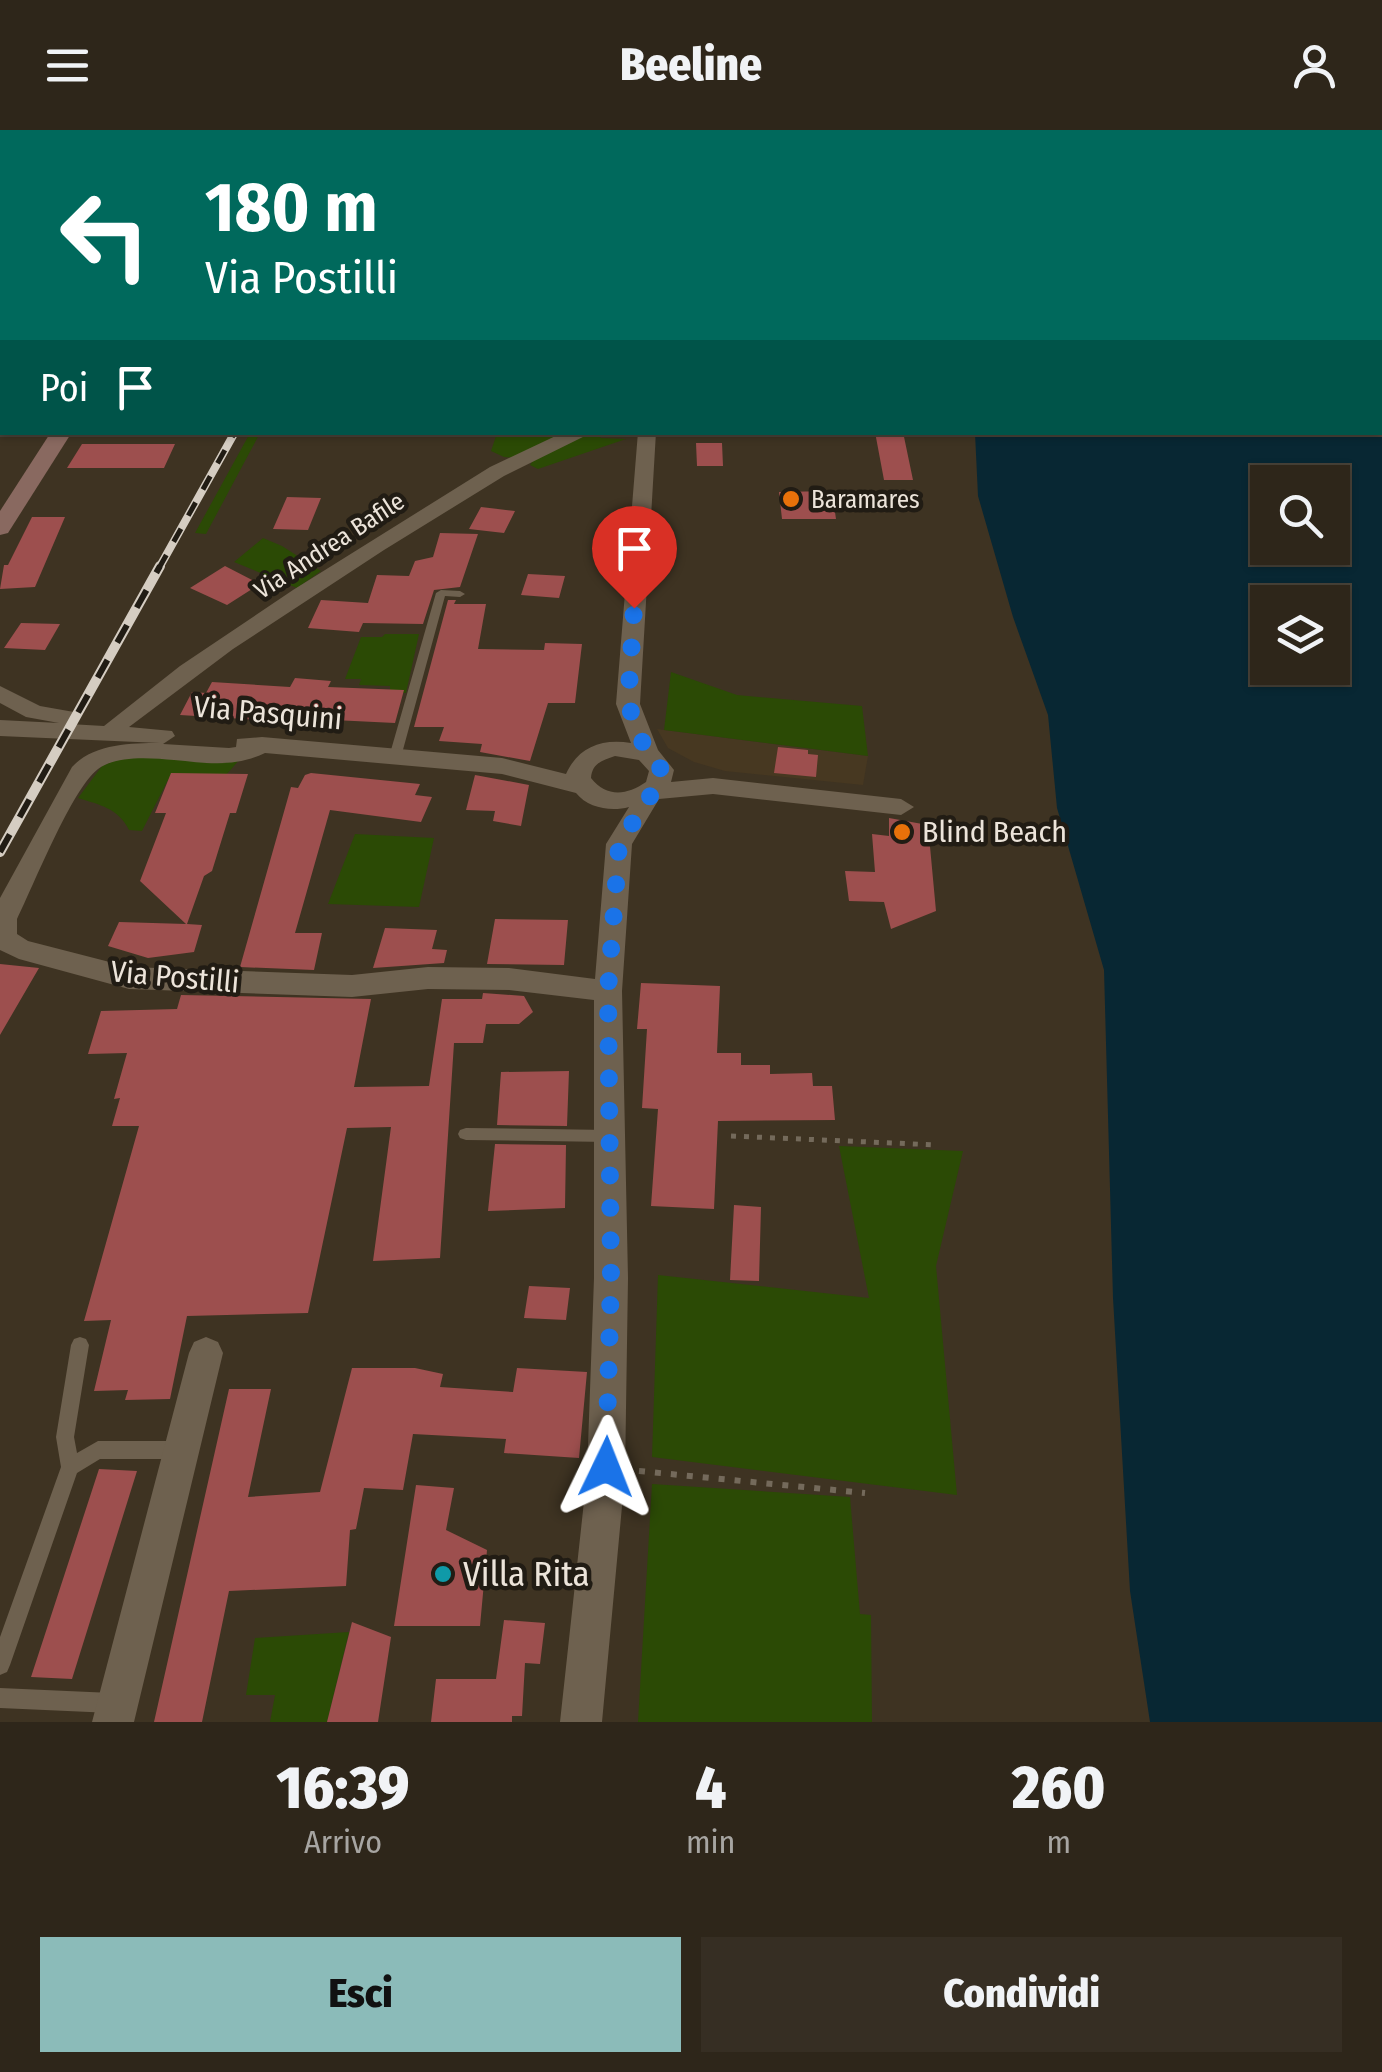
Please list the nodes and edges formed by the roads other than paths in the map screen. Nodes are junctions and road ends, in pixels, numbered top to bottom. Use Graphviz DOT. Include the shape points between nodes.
graph roads {
  1 [pos="60,435"];
  2 [pos="575,435"];
  3 [pos="648,435"];
  4 [pos="0,528"];
  5 [pos="460,594"];
  6 [pos="2,696"];
  7 [pos="628,704"];
  8 [pos="126,729"];
  9 [pos="5,731"];
  10 [pos="262,746"];
  11 [pos="596,753"];
  12 [pos="395,757"];
  13 [pos="652,758"];
  14 [pos="502,766"];
  15 [pos="713,786"];
  16 [pos="587,791"];
  17 [pos="652,792"];
  18 [pos="902,807"];
  19 [pos="620,841"];
  20 [pos="608,991"];
  21 [pos="466,1134"];
  22 [pos="609,1136"];
  23 [pos="80,1345"];
  24 [pos="206,1354"];
  25 [pos="181,1450"];
  26 [pos="70,1467"];
  27 [pos="0,1665"];
  28 [pos="0,1698"];
  29 [pos="115,1713"];
  30 [pos="582,1722"];
  1 -- 4 [label="main road"];
  2 -- 8 [label="street, Via Andrea Bafile" via="538,447 333,573 168,683"];
  3 -- 7 [label="street"];
  5 -- 12 [label="lane" via="441,593"];
  6 -- 8 [label="street, Via Pasquini" via="34,712"];
  7 -- 11 [label="street"];
  7 -- 13 [label="street"];
  8 -- 9 [label="street, Via Pasquini"];
  8 -- 10 [label="street, Via Pasquini"];
  10 -- 12 [label="street, Via Pasquini"];
  10 -- 20 [label="street, Via Postilli" via="240,758 131,752 86,767 3,919 3,939 129,978 352,986 509,979"];
  11 -- 13 [label="street" via="626,748"];
  11 -- 14 [label="street, Via Pasquini"];
  11 -- 16 [label="street" via="579,771"];
  12 -- 14 [label="street, Via Pasquini"];
  13 -- 15 [label="street"];
  13 -- 17 [label="street" via="662,778"];
  14 -- 16 [label="street, Via Pasquini"];
  15 -- 17 [label="street"];
  15 -- 18 [label="street"];
  16 -- 17 [label="street" via="616,802"];
  16 -- 19 [label="street"];
  17 -- 19 [label="street"];
  19 -- 20 [label="street"];
  20 -- 22 [label="street"];
  21 -- 22 [label="lane"];
  22 -- 30 [label="street" via="606,1467"];
  23 -- 26 [label="lane" via="65,1437"];
  24 -- 25 [label="street"];
  25 -- 26 [label="lane" via="98,1450"];
  25 -- 29 [label="street"];
  26 -- 27 [label="lane"];
  28 -- 29 [label="lane"];
}
